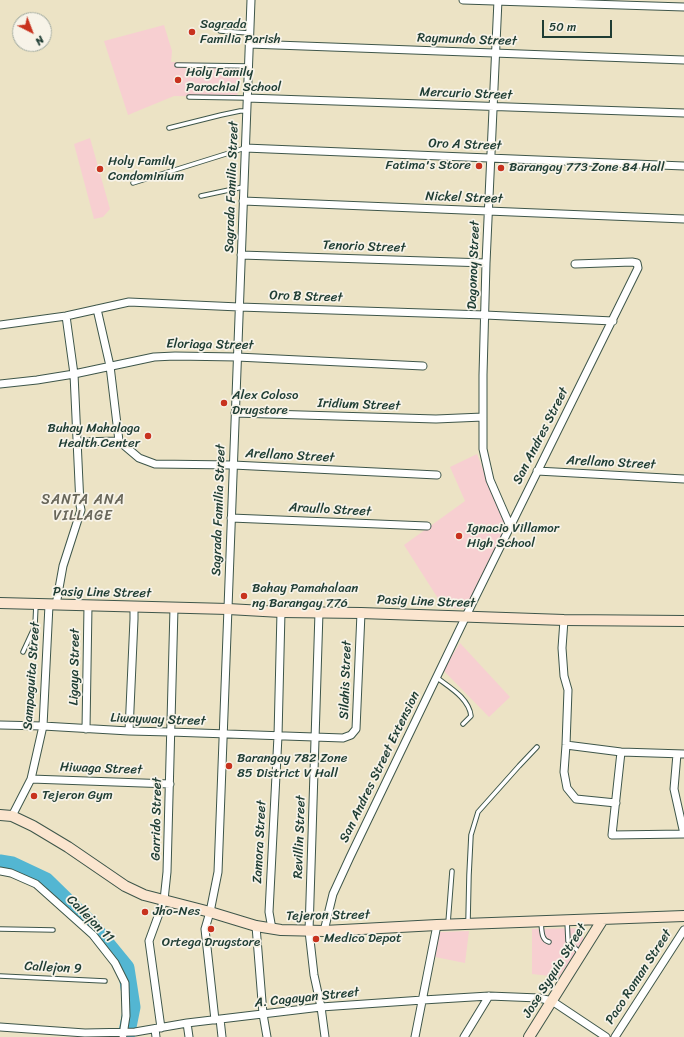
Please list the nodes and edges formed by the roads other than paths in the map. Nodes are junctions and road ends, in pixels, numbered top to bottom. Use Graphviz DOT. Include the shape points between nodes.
graph roads {
  1 [pos="251,0"];
  2 [pos="463,0"];
  3 [pos="498,1"];
  4 [pos="684,7"];
  5 [pos="220,31"];
  6 [pos="249,33"];
  7 [pos="249,44"];
  8 [pos="496,53"];
  9 [pos="684,60"];
  10 [pos="178,65"];
  11 [pos="248,66"];
  12 [pos="189,97"];
  13 [pos="247,98"];
  14 [pos="493,106"];
  15 [pos="246,111"];
  16 [pos="684,113"];
  17 [pos="169,128"];
  18 [pos="245,148"];
  19 [pos="491,158"];
  20 [pos="684,166"];
  21 [pos="133,183"];
  22 [pos="243,187"];
  23 [pos="201,196"];
  24 [pos="243,201"];
  25 [pos="488,211"];
  26 [pos="684,219"];
  27 [pos="241,255"];
  28 [pos="486,263"];
  29 [pos="575,264"];
  30 [pos="239,307"];
  31 [pos="96,309"];
  32 [pos="485,315"];
  33 [pos="66,316"];
  34 [pos="612,321"];
  35 [pos="0,325"];
  36 [pos="237,357"];
  37 [pos="110,366"];
  38 [pos="423,366"];
  39 [pos="74,374"];
  40 [pos="0,384"];
  41 [pos="235,413"];
  42 [pos="483,417"];
  43 [pos="77,442"];
  44 [pos="119,442"];
  45 [pos="233,465"];
  46 [pos="537,471"];
  47 [pos="437,475"];
  48 [pos="684,479"];
  49 [pos="231,518"];
  50 [pos="427,526"];
  51 [pos="510,526"];
  52 [pos="0,604"];
  53 [pos="36,604"];
  54 [pos="52,605"];
  55 [pos="88,606"];
  56 [pos="134,607"];
  57 [pos="174,608"];
  58 [pos="228,609"];
  59 [pos="281,612"];
  60 [pos="319,612"];
  61 [pos="360,613"];
  62 [pos="466,616"];
  63 [pos="564,620"];
  64 [pos="684,621"];
  65 [pos="23,652"];
  66 [pos="436,678"];
  67 [pos="464,724"];
  68 [pos="0,725"];
  69 [pos="43,726"];
  70 [pos="86,729"];
  71 [pos="129,732"];
  72 [pos="170,732"];
  73 [pos="223,734"];
  74 [pos="278,736"];
  75 [pos="316,737"];
  76 [pos="566,745"];
  77 [pos="537,747"];
  78 [pos="621,752"];
  79 [pos="680,754"];
  80 [pos="31,779"];
  81 [pos="170,784"];
  82 [pos="616,803"];
  83 [pos="0,815"];
  84 [pos="12,816"];
  85 [pos="684,834"];
  86 [pos="0,871"];
  87 [pos="452,871"];
  88 [pos="164,900"];
  89 [pos="210,912"];
  90 [pos="684,916"];
  91 [pos="603,919"];
  92 [pos="567,920"];
  93 [pos="541,921"];
  94 [pos="448,924"];
  95 [pos="468,924"];
  96 [pos="437,925"];
  97 [pos="256,926"];
  98 [pos="0,928"];
  99 [pos="272,929"];
  100 [pos="53,930"];
  101 [pos="684,930"];
  102 [pos="309,931"];
  103 [pos="324,931"];
  104 [pos="562,941"];
  105 [pos="568,941"];
  106 [pos="549,942"];
  107 [pos="581,954"];
  108 [pos="0,976"];
  109 [pos="105,981"];
  110 [pos="489,996"];
  111 [pos="423,1000"];
  112 [pos="552,1001"];
  113 [pos="321,1008"];
  114 [pos="263,1014"];
  115 [pos="217,1019"];
  116 [pos="187,1023"];
  117 [pos="0,1027"];
  118 [pos="158,1029"];
  119 [pos="123,1034"];
  120 [pos="85,1035"];
  121 [pos="156,1037"];
  122 [pos="189,1037"];
  123 [pos="222,1037"];
  124 [pos="266,1037"];
  125 [pos="325,1037"];
  126 [pos="415,1037"];
  127 [pos="464,1037"];
  128 [pos="529,1037"];
  129 [pos="606,1037"];
  130 [pos="615,1037"];
  1 -- 6 [label="street, Sagrada Familia Street"];
  2 -- 3 [label="street"];
  3 -- 4 [label="street"];
  3 -- 8 [label="street, Dagonoy Street"];
  5 -- 6 [label="lane"];
  6 -- 7 [label="street, Sagrada Familia Street"];
  7 -- 8 [label="street, Raymundo Street"];
  7 -- 11 [label="street, Sagrada Familia Street"];
  8 -- 9 [label="street, Raymundo Street"];
  8 -- 14 [label="street, Dagonoy Street"];
  10 -- 11 [label="lane"];
  11 -- 13 [label="street, Sagrada Familia Street"];
  12 -- 13 [label="lane"];
  13 -- 14 [label="street, Mercurio Street"];
  13 -- 15 [label="street, Sagrada Familia Street"];
  14 -- 16 [label="street, Mercurio Street"];
  14 -- 19 [label="street, Dagonoy Street"];
  15 -- 17 [label="lane"];
  15 -- 18 [label="street, Sagrada Familia Street"];
  18 -- 19 [label="street, Oro A Street"];
  18 -- 21 [label="lane"];
  18 -- 22 [label="street, Sagrada Familia Street"];
  19 -- 20 [label="street, Oro A Street"];
  19 -- 25 [label="street, Dagonoy Street"];
  22 -- 23 [label="lane"];
  22 -- 24 [label="street, Sagrada Familia Street"];
  24 -- 25 [label="street, Nickel Street"];
  24 -- 27 [label="street, Sagrada Familia Street"];
  25 -- 26 [label="street, Nickel Street"];
  25 -- 28 [label="street, Dagonoy Street"];
  27 -- 28 [label="street, Tenorio Street"];
  27 -- 30 [label="street, Sagrada Familia Street"];
  28 -- 32 [label="street, Dagonoy Street"];
  29 -- 34 [label="street, San Andres Street" via="637,263 638,268"];
  30 -- 31 [label="street, Oro B Street" via="129,302"];
  30 -- 32 [label="street, Oro B Street"];
  30 -- 36 [label="street, Sagrada Familia Street"];
  31 -- 33 [label="street, Oro B Street"];
  31 -- 37 [label="street"];
  32 -- 34 [label="street, Oro B Street"];
  32 -- 42 [label="street, Dagonoy Street"];
  33 -- 35 [label="street, Oro B Street"];
  33 -- 39 [label="street"];
  34 -- 46 [label="street, San Andres Street"];
  36 -- 37 [label="street, Eloriaga Street" via="154,357"];
  36 -- 38 [label="street, Eloriaga Street"];
  36 -- 41 [label="street, Sagrada Familia Street"];
  37 -- 39 [label="street, Eloriaga Street"];
  37 -- 44 [label="street"];
  39 -- 40 [label="street, Eloriaga Street"];
  39 -- 43 [label="street"];
  41 -- 42 [label="street, Iridium Street" via="436,419"];
  41 -- 45 [label="street, Sagrada Familia Street"];
  42 -- 51 [label="street, Dagonoy Street" via="483,449 490,480"];
  43 -- 44 [label="street"];
  43 -- 54 [label="street, Sampaguita Street" via="81,510"];
  44 -- 45 [label="street, Arellano Street" via="139,458 155,464"];
  45 -- 47 [label="street, Arellano Street"];
  45 -- 49 [label="street, Sagrada Familia Street"];
  46 -- 48 [label="street, Arellano Street"];
  46 -- 51 [label="street, San Andres Street"];
  49 -- 50 [label="street, Araullo Street"];
  49 -- 58 [label="street, Sagrada Familia Street"];
  51 -- 62 [label="street, San Andres Street"];
  52 -- 53 [label="main road, Pasig Line Street"];
  53 -- 54 [label="main road, Pasig Line Street"];
  53 -- 65 [label="lane" via="35,626"];
  54 -- 55 [label="main road, Pasig Line Street"];
  54 -- 69 [label="street, Sampaguita Street"];
  55 -- 56 [label="main road, Pasig Line Street"];
  55 -- 70 [label="street, Ligaya Street"];
  56 -- 57 [label="main road, Pasig Line Street"];
  56 -- 71 [label="street"];
  57 -- 58 [label="main road, Pasig Line Street"];
  57 -- 72 [label="street, Garrido Street"];
  58 -- 59 [label="main road, Pasig Line Street"];
  58 -- 73 [label="street, Sagrada Familia Street"];
  59 -- 60 [label="main road, Pasig Line Street"];
  59 -- 74 [label="street, Zamora Street"];
  60 -- 61 [label="main road, Pasig Line Street"];
  60 -- 75 [label="street, Revillin Street"];
  61 -- 62 [label="main road, Pasig Line Street"];
  61 -- 75 [label="street, Silahis Street" via="356,729 351,735 343,738"];
  62 -- 63 [label="main road, Pasig Line Street"];
  62 -- 66 [label="street, San Andres Street Extension"];
  63 -- 64 [label="main road, Pasig Line Street"];
  63 -- 76 [label="street" via="562,648 568,690"];
  66 -- 67 [label="lane" via="458,694 465,703 471,716"];
  66 -- 103 [label="street, San Andres Street Extension" via="333,894"];
  68 -- 69 [label="street, Liwayway Street"];
  69 -- 70 [label="street, Liwayway Street"];
  69 -- 80 [label="street, Sampaguita Street"];
  70 -- 71 [label="street, Liwayway Street"];
  71 -- 72 [label="street, Liwayway Street"];
  72 -- 73 [label="street, Liwayway Street"];
  72 -- 81 [label="street, Garrido Street"];
  73 -- 74 [label="street, Liwayway Street"];
  73 -- 89 [label="street, Sagrada Familia Street" via="218,872"];
  74 -- 75 [label="street, Liwayway Street"];
  74 -- 99 [label="street, Zamora Street" via="269,912"];
  75 -- 102 [label="street, Revillin Street"];
  76 -- 78 [label="street"];
  76 -- 82 [label="street" via="564,772 567,788 576,799"];
  77 -- 95 [label="lane" via="478,812 471,835"];
  78 -- 79 [label="street"];
  78 -- 82 [label="street"];
  79 -- 85 [label="street" via="674,789"];
  80 -- 81 [label="street, Hiwaga Street"];
  80 -- 84 [label="street, Sampaguita Street"];
  81 -- 88 [label="street, Garrido Street"];
  82 -- 85 [label="street" via="612,835"];
  83 -- 84 [label="main road, Tejeron Street"];
  84 -- 88 [label="main road, Tejeron Street" via="68,847 125,886 144,895"];
  86 -- 119 [label="street, Callejon 11" via="36,884 93,935 115,963 125,983 126,1016"];
  87 -- 94 [label="lane"];
  88 -- 89 [label="main road, Tejeron Street"];
  88 -- 118 [label="street, Garrido Street" via="149,941"];
  89 -- 97 [label="main road, Tejeron Street"];
  89 -- 115 [label="street, Sagrada Familia Street" via="205,929"];
  90 -- 91 [label="main road, Tejeron Street"];
  91 -- 92 [label="main road, Tejeron Street"];
  91 -- 107 [label="main road, Jose Syquia Street"];
  92 -- 93 [label="main road, Tejeron Street"];
  92 -- 105 [label="lane"];
  93 -- 95 [label="main road, Tejeron Street"];
  93 -- 106 [label="lane" via="544,939"];
  94 -- 95 [label="main road, Tejeron Street"];
  94 -- 96 [label="main road, Tejeron Street"];
  96 -- 103 [label="main road, Tejeron Street"];
  96 -- 111 [label="street"];
  97 -- 99 [label="main road, Tejeron Street"];
  97 -- 114 [label="street"];
  98 -- 100 [label="lane"];
  99 -- 102 [label="main road, Tejeron Street"];
  101 -- 130 [label="street, Paco Roman Street"];
  102 -- 103 [label="main road, Tejeron Street"];
  102 -- 113 [label="street, Revillin Street"];
  104 -- 105 [label="lane"];
  105 -- 107 [label="lane"];
  107 -- 112 [label="main road, Jose Syquia Street"];
  108 -- 109 [label="lane, Callejon 9"];
  110 -- 111 [label="street, A. Cagayan Street"];
  110 -- 112 [label="street, A. Cagayan Street"];
  110 -- 127 [label="street"];
  111 -- 113 [label="street, A. Cagayan Street"];
  111 -- 126 [label="street"];
  112 -- 128 [label="main road, Jose Syquia Street"];
  112 -- 129 [label="street, A. Cagayan Street"];
  113 -- 114 [label="street, A. Cagayan Street"];
  113 -- 125 [label="street, Revillin Street"];
  114 -- 115 [label="street, A. Cagayan Street"];
  114 -- 124 [label="street"];
  115 -- 116 [label="street, A. Cagayan Street"];
  115 -- 123 [label="street, Sagrada Familia Street"];
  116 -- 118 [label="street, A. Cagayan Street"];
  116 -- 122 [label="street"];
  117 -- 120 [label="street, A. Cagayan Street"];
  118 -- 119 [label="street, A. Cagayan Street"];
  118 -- 121 [label="street, Garrido Street"];
  119 -- 120 [label="street, A. Cagayan Street"];
}
